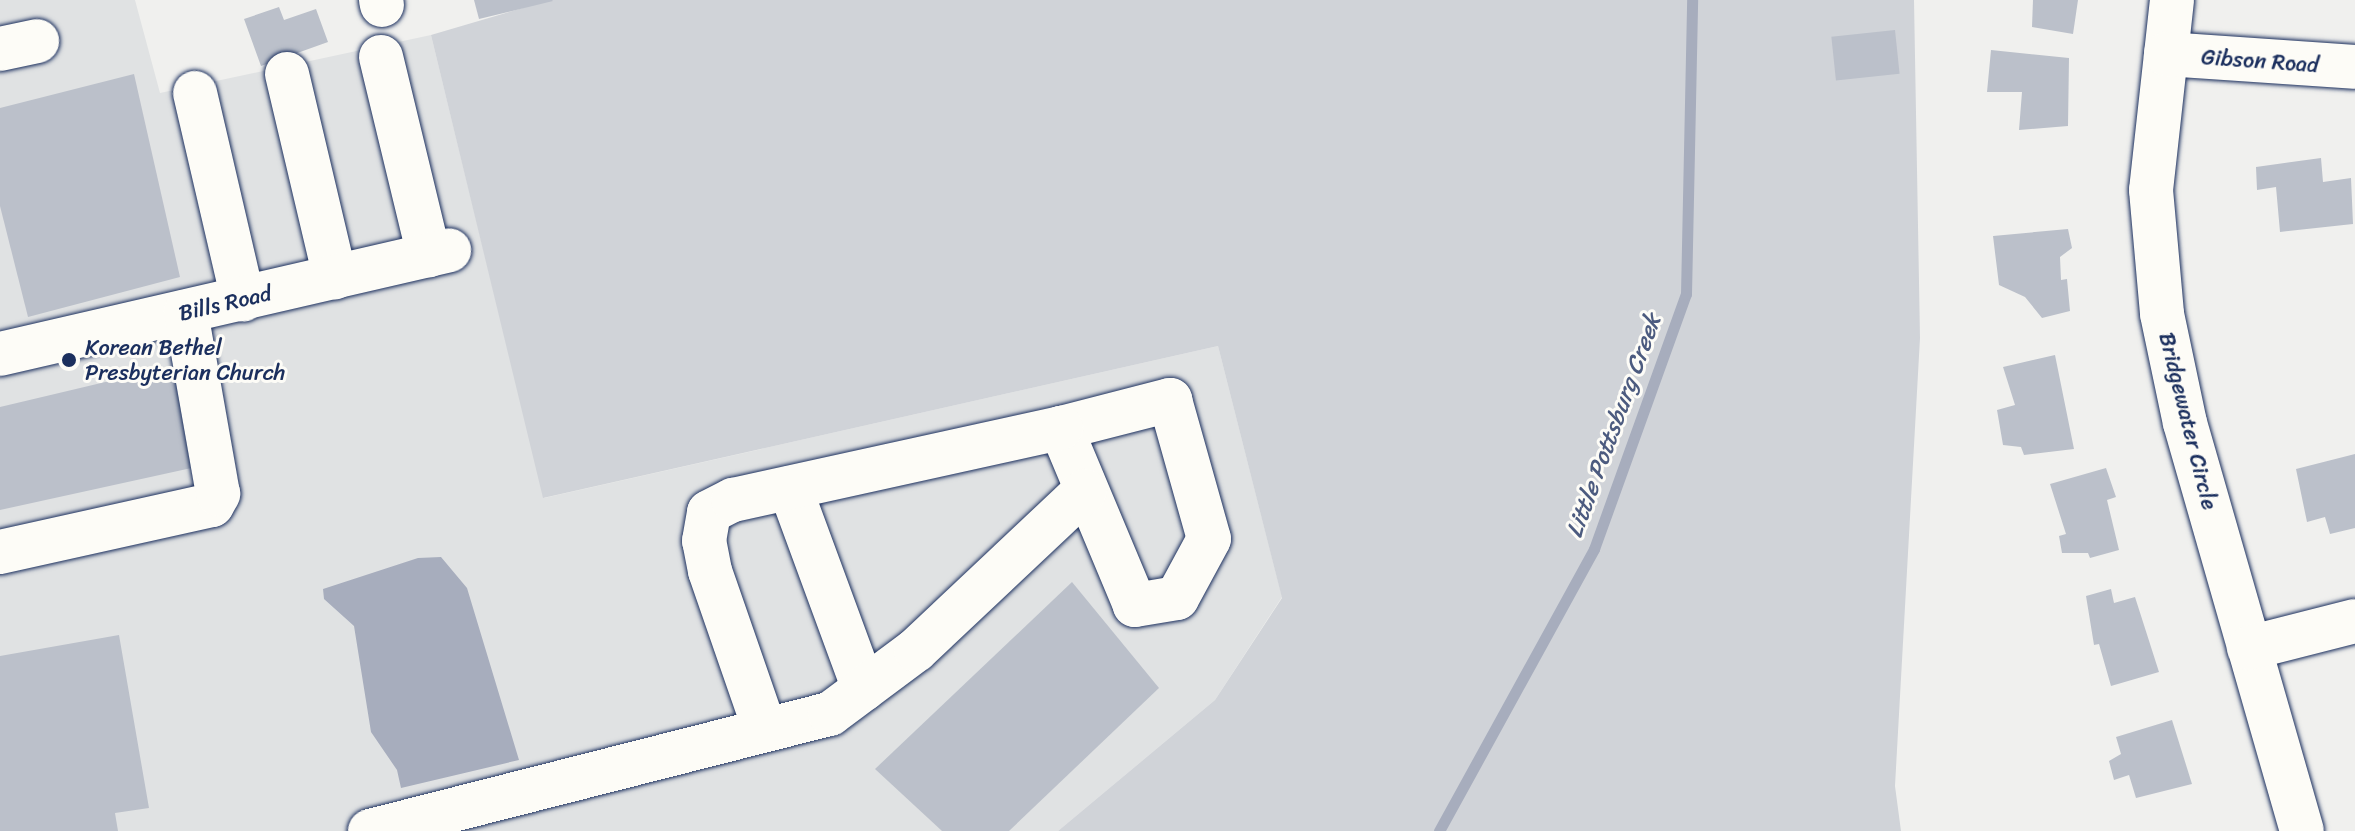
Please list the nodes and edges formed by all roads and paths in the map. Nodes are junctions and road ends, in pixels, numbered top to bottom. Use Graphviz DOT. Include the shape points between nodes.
graph roads {
  1 [pos="2172,0"];
  2 [pos="2166,54"];
  3 [pos="381,57"];
  4 [pos="2355,67"];
  5 [pos="287,74"];
  6 [pos="195,93"];
  7 [pos="335,277"];
  8 [pos="243,299"];
  9 [pos="186,312"];
  10 [pos="0,354"];
  11 [pos="1061,428"];
  12 [pos="790,488"];
  13 [pos="1085,491"];
  14 [pos="0,552"];
  15 [pos="2355,621"];
  16 [pos="2249,648"];
  17 [pos="864,689"];
  18 [pos="765,730"];
  19 [pos="370,831"];
  20 [pos="2302,831"];
  1 -- 2 [label="street, Bridgewater Circle"];
  2 -- 4 [label="street, Gibson Road"];
  2 -- 16 [label="street, Bridgewater Circle" via="2151,190 2162,314 2185,423"];
  3 -- 7 [label="street, Bills Road" via="439,253"];
  5 -- 7 [label="street"];
  6 -- 8 [label="street"];
  7 -- 8 [label="street, Bills Road"];
  8 -- 9 [label="street, Bills Road"];
  9 -- 10 [label="street, Bills Road"];
  9 -- 14 [label="street" via="218,494 212,505"];
  11 -- 12 [label="street"];
  11 -- 13 [label="street"];
  11 -- 13 [label="street" via="1170,400 1209,539 1177,598 1135,605"];
  12 -- 17 [label="street"];
  12 -- 18 [label="street" via="709,512 704,541"];
  13 -- 17 [label="street" via="916,650"];
  15 -- 16 [label="street"];
  16 -- 20 [label="street, Bridgewater Circle"];
  17 -- 18 [label="street" via="830,714"];
  18 -- 19 [label="street"];
}
